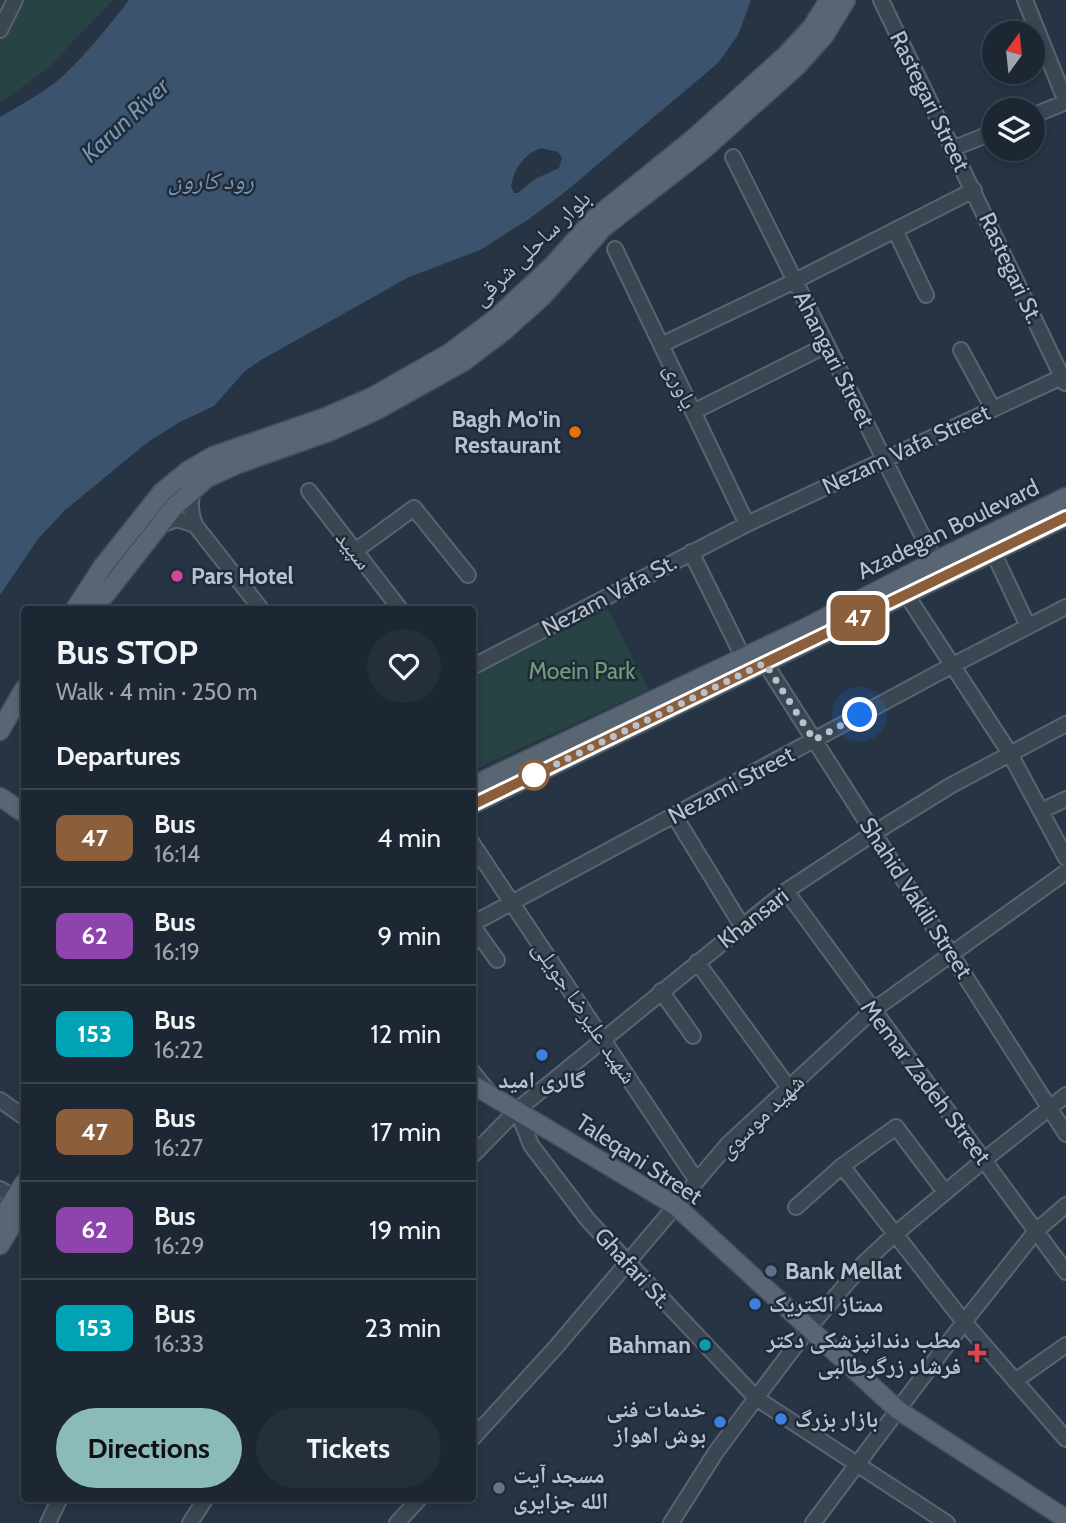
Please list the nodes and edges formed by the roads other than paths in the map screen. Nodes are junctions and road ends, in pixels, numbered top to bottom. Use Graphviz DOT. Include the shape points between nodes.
graph roads {
  1 [pos="15,0"];
  2 [pos="829,0"];
  3 [pos="846,0"];
  4 [pos="866,0"];
  5 [pos="1025,0"];
  6 [pos="883,6"];
  7 [pos="0,30"];
  8 [pos="1066,102"];
  9 [pos="1045,111"];
  10 [pos="982,136"];
  11 [pos="954,148"];
  12 [pos="733,157"];
  13 [pos="974,190"];
  14 [pos="895,230"];
  15 [pos="591,231"];
  16 [pos="615,249"];
  17 [pos="795,281"];
  18 [pos="926,295"];
  19 [pos="661,345"];
  20 [pos="827,345"];
  21 [pos="961,350"];
  22 [pos="1065,379"];
  23 [pos="993,409"];
  24 [pos="693,412"];
  25 [pos="885,460"];
  26 [pos="193,488"];
  27 [pos="309,491"];
  28 [pos="1066,497"];
  29 [pos="1066,517"];
  30 [pos="747,524"];
  31 [pos="195,525"];
  32 [pos="158,526"];
  33 [pos="355,551"];
  34 [pos="691,552"];
  35 [pos="993,552"];
  36 [pos="935,561"];
  37 [pos="468,575"];
  38 [pos="906,594"];
  39 [pos="77,606"];
  40 [pos="96,606"];
  41 [pos="259,606"];
  42 [pos="398,606"];
  43 [pos="1066,607"];
  44 [pos="1028,626"];
  45 [pos="743,657"];
  46 [pos="765,663"];
  47 [pos="476,665"];
  48 [pos="953,665"];
  49 [pos="21,694"];
  50 [pos="21,712"];
  51 [pos="1066,723"];
  52 [pos="0,731"];
  53 [pos="814,740"];
  54 [pos="0,746"];
  55 [pos="1009,752"];
  56 [pos="476,784"];
  57 [pos="0,797"];
  58 [pos="1066,799"];
  59 [pos="476,803"];
  60 [pos="21,811"];
  61 [pos="1041,811"];
  62 [pos="674,816"];
  63 [pos="874,833"];
  64 [pos="476,849"];
  65 [pos="1066,858"];
  66 [pos="1066,872"];
  67 [pos="786,891"];
  68 [pos="512,902"];
  69 [pos="476,923"];
  70 [pos="742,926"];
  71 [pos="476,931"];
  72 [pos="951,954"];
  73 [pos="497,960"];
  74 [pos="697,962"];
  75 [pos="662,990"];
  76 [pos="872,1011"];
  77 [pos="693,1036"];
  78 [pos="603,1038"];
  79 [pos="476,1076"];
  80 [pos="476,1086"];
  81 [pos="789,1088"];
  82 [pos="490,1094"];
  83 [pos="1066,1095"];
  84 [pos="0,1100"];
  85 [pos="1049,1108"];
  86 [pos="517,1110"];
  87 [pos="21,1114"];
  88 [pos="1066,1134"];
  89 [pos="476,1152"];
  90 [pos="984,1160"];
  91 [pos="842,1166"];
  92 [pos="697,1181"];
  93 [pos="945,1192"];
  94 [pos="16,1194"];
  95 [pos="1066,1205"];
  96 [pos="676,1206"];
  97 [pos="796,1207"];
  98 [pos="0,1221"];
  99 [pos="1036,1231"];
  100 [pos="894,1235"];
  101 [pos="0,1245"];
  102 [pos="627,1264"];
  103 [pos="1066,1272"];
  104 [pos="964,1322"];
  105 [pos="808,1329"];
  106 [pos="1066,1345"];
  107 [pos="1015,1381"];
  108 [pos="756,1398"];
  109 [pos="898,1410"];
  110 [pos="476,1435"];
  111 [pos="1066,1439"];
  112 [pos="857,1464"];
  113 [pos="58,1502"];
  114 [pos="203,1502"];
  115 [pos="415,1502"];
  116 [pos="1066,1519"];
  117 [pos="48,1523"];
  118 [pos="190,1523"];
  119 [pos="397,1523"];
  120 [pos="671,1523"];
  121 [pos="813,1523"];
  122 [pos="947,1523"];
  1 -- 7 [label="street"];
  2 -- 15 [label="main road, بلوار ساحلی شرقی" via="786,55"];
  3 -- 15 [label="main road, بلوار ساحلی شرقی" via="824,36 797,66 702,151 603,228"];
  4 -- 6 [label="street"];
  5 -- 8 [label="street"];
  6 -- 11 [label="street, Rastegari Street"];
  8 -- 9 [label="street"];
  10 -- 11 [label="street"];
  11 -- 13 [label="street, Rastegari Street"];
  12 -- 17 [label="street, Ahangari Street"];
  13 -- 14 [label="street"];
  13 -- 22 [label="street, Rastegari St."];
  14 -- 17 [label="street"];
  14 -- 18 [label="street"];
  15 -- 26 [label="main road, بلوار ساحلی شرقی" via="542,297 463,362 377,410 237,464"];
  15 -- 39 [label="main road, بلوار ساحلی شرقی" via="495,319 451,352 372,397 214,456 189,470 162,492"];
  16 -- 19 [label="street, یاوری"];
  17 -- 19 [label="street"];
  17 -- 20 [label="street, Ahangari Street"];
  19 -- 24 [label="street, یاوری"];
  20 -- 24 [label="street"];
  20 -- 25 [label="street, Ahangari Street"];
  21 -- 23 [label="street"];
  22 -- 23 [label="street, Nezam Vafa Street"];
  23 -- 25 [label="street, Nezam Vafa Street"];
  24 -- 30 [label="street, یاوری"];
  25 -- 30 [label="street, Nezam Vafa Street"];
  25 -- 36 [label="street, Ahangari Street"];
  26 -- 31 [label="street" via="190,500"];
  26 -- 32 [label="main road, بلوار ساحلی شرقی"];
  27 -- 33 [label="street, سپید"];
  28 -- 36 [label="main road, Azadegan Boulevard"];
  29 -- 35 [label="main road, Azadegan Boulevard"];
  30 -- 34 [label="street, Nezam Vafa St."];
  31 -- 32 [label="street" via="177,519"];
  31 -- 41 [label="street"];
  32 -- 40 [label="main road, بلوار ساحلی شرقی"];
  33 -- 37 [label="street" via="414,508"];
  33 -- 42 [label="street, سپید"];
  34 -- 45 [label="street"];
  34 -- 47 [label="street, Nezam Vafa St."];
  35 -- 38 [label="main road, Azadegan Boulevard"];
  35 -- 44 [label="street"];
  36 -- 45 [label="main road, Azadegan Boulevard"];
  38 -- 46 [label="main road, Azadegan Boulevard"];
  38 -- 48 [label="street"];
  43 -- 44 [label="street, Nezami Street"];
  44 -- 48 [label="street, Nezami Street"];
  45 -- 56 [label="main road, Azadegan Boulevard"];
  46 -- 53 [label="street, Shahid Vakili Street"];
  46 -- 59 [label="main road, Azadegan Boulevard"];
  48 -- 53 [label="street, Nezami Street"];
  48 -- 55 [label="street"];
  49 -- 52 [label="main road"];
  50 -- 54 [label="main road"];
  51 -- 55 [label="street, Khansari"];
  53 -- 62 [label="street, Nezami Street"];
  53 -- 63 [label="street, Shahid Vakili Street"];
  55 -- 61 [label="street"];
  55 -- 63 [label="street, Khansari"];
  57 -- 60 [label="main road"];
  58 -- 61 [label="street"];
  61 -- 65 [label="street"];
  62 -- 68 [label="street, Nezami Street"];
  62 -- 70 [label="street"];
  63 -- 67 [label="street, Khansari"];
  63 -- 72 [label="street, Shahid Vakili Street"];
  64 -- 68 [label="street, شهید علیرضا جویلی"];
  66 -- 72 [label="street, شهید موسوی"];
  67 -- 70 [label="street, Khansari"];
  67 -- 76 [label="street, Memar Zadeh Street"];
  68 -- 69 [label="street, Nezami Street"];
  68 -- 78 [label="street, شهید علیرضا جویلی"];
  70 -- 74 [label="street, Khansari"];
  71 -- 73 [label="street"];
  72 -- 76 [label="street, شهید موسوی"];
  72 -- 85 [label="street, Shahid Vakili Street"];
  74 -- 75 [label="street, Khansari"];
  74 -- 81 [label="street"];
  75 -- 77 [label="street"];
  75 -- 78 [label="street, Khansari"];
  76 -- 81 [label="street, شهید موسوی"];
  76 -- 90 [label="street, Memar Zadeh Street"];
  78 -- 86 [label="street, Khansari"];
  78 -- 92 [label="street, شهید علیرضا جویلی"];
  79 -- 82 [label="street"];
  80 -- 82 [label="main road, Taleqani Street"];
  81 -- 92 [label="street, شهید موسوی" via="728,1144"];
  82 -- 86 [label="main road, Taleqani Street"];
  83 -- 85 [label="street"];
  84 -- 87 [label="street"];
  85 -- 88 [label="street, Shahid Vakili Street"];
  85 -- 90 [label="street"];
  86 -- 89 [label="street, Khansari"];
  86 -- 96 [label="main road, Taleqani Street"];
  86 -- 102 [label="street, Ghafari St." via="531,1145"];
  90 -- 93 [label="street"];
  90 -- 99 [label="street, Memar Zadeh Street"];
  91 -- 93 [label="street" via="896,1127"];
  91 -- 97 [label="street"];
  91 -- 100 [label="street"];
  92 -- 96 [label="street, شهید موسوی"];
  93 -- 100 [label="street"];
  94 -- 98 [label="main road"];
  94 -- 101 [label="main road"];
  95 -- 99 [label="street"];
  96 -- 102 [label="street, شهید موسوی"];
  96 -- 105 [label="main road, Taleqani Street"];
  99 -- 103 [label="street, Memar Zadeh Street"];
  99 -- 104 [label="street"];
  100 -- 104 [label="street"];
  100 -- 105 [label="street"];
  102 -- 108 [label="street, Ghafari St."];
  102 -- 110 [label="street, شهید موسوی"];
  104 -- 107 [label="street"];
  104 -- 109 [label="street"];
  105 -- 108 [label="street"];
  105 -- 109 [label="main road, Taleqani Street"];
  106 -- 107 [label="street"];
  107 -- 111 [label="street"];
  108 -- 112 [label="street, Ghafari St."];
  108 -- 120 [label="street"];
  109 -- 112 [label="street"];
  109 -- 116 [label="main road, Taleqani Street"];
  112 -- 121 [label="street"];
  112 -- 122 [label="street, Ghafari St."];
  113 -- 117 [label="street"];
  114 -- 118 [label="street"];
  115 -- 119 [label="street"];
}
